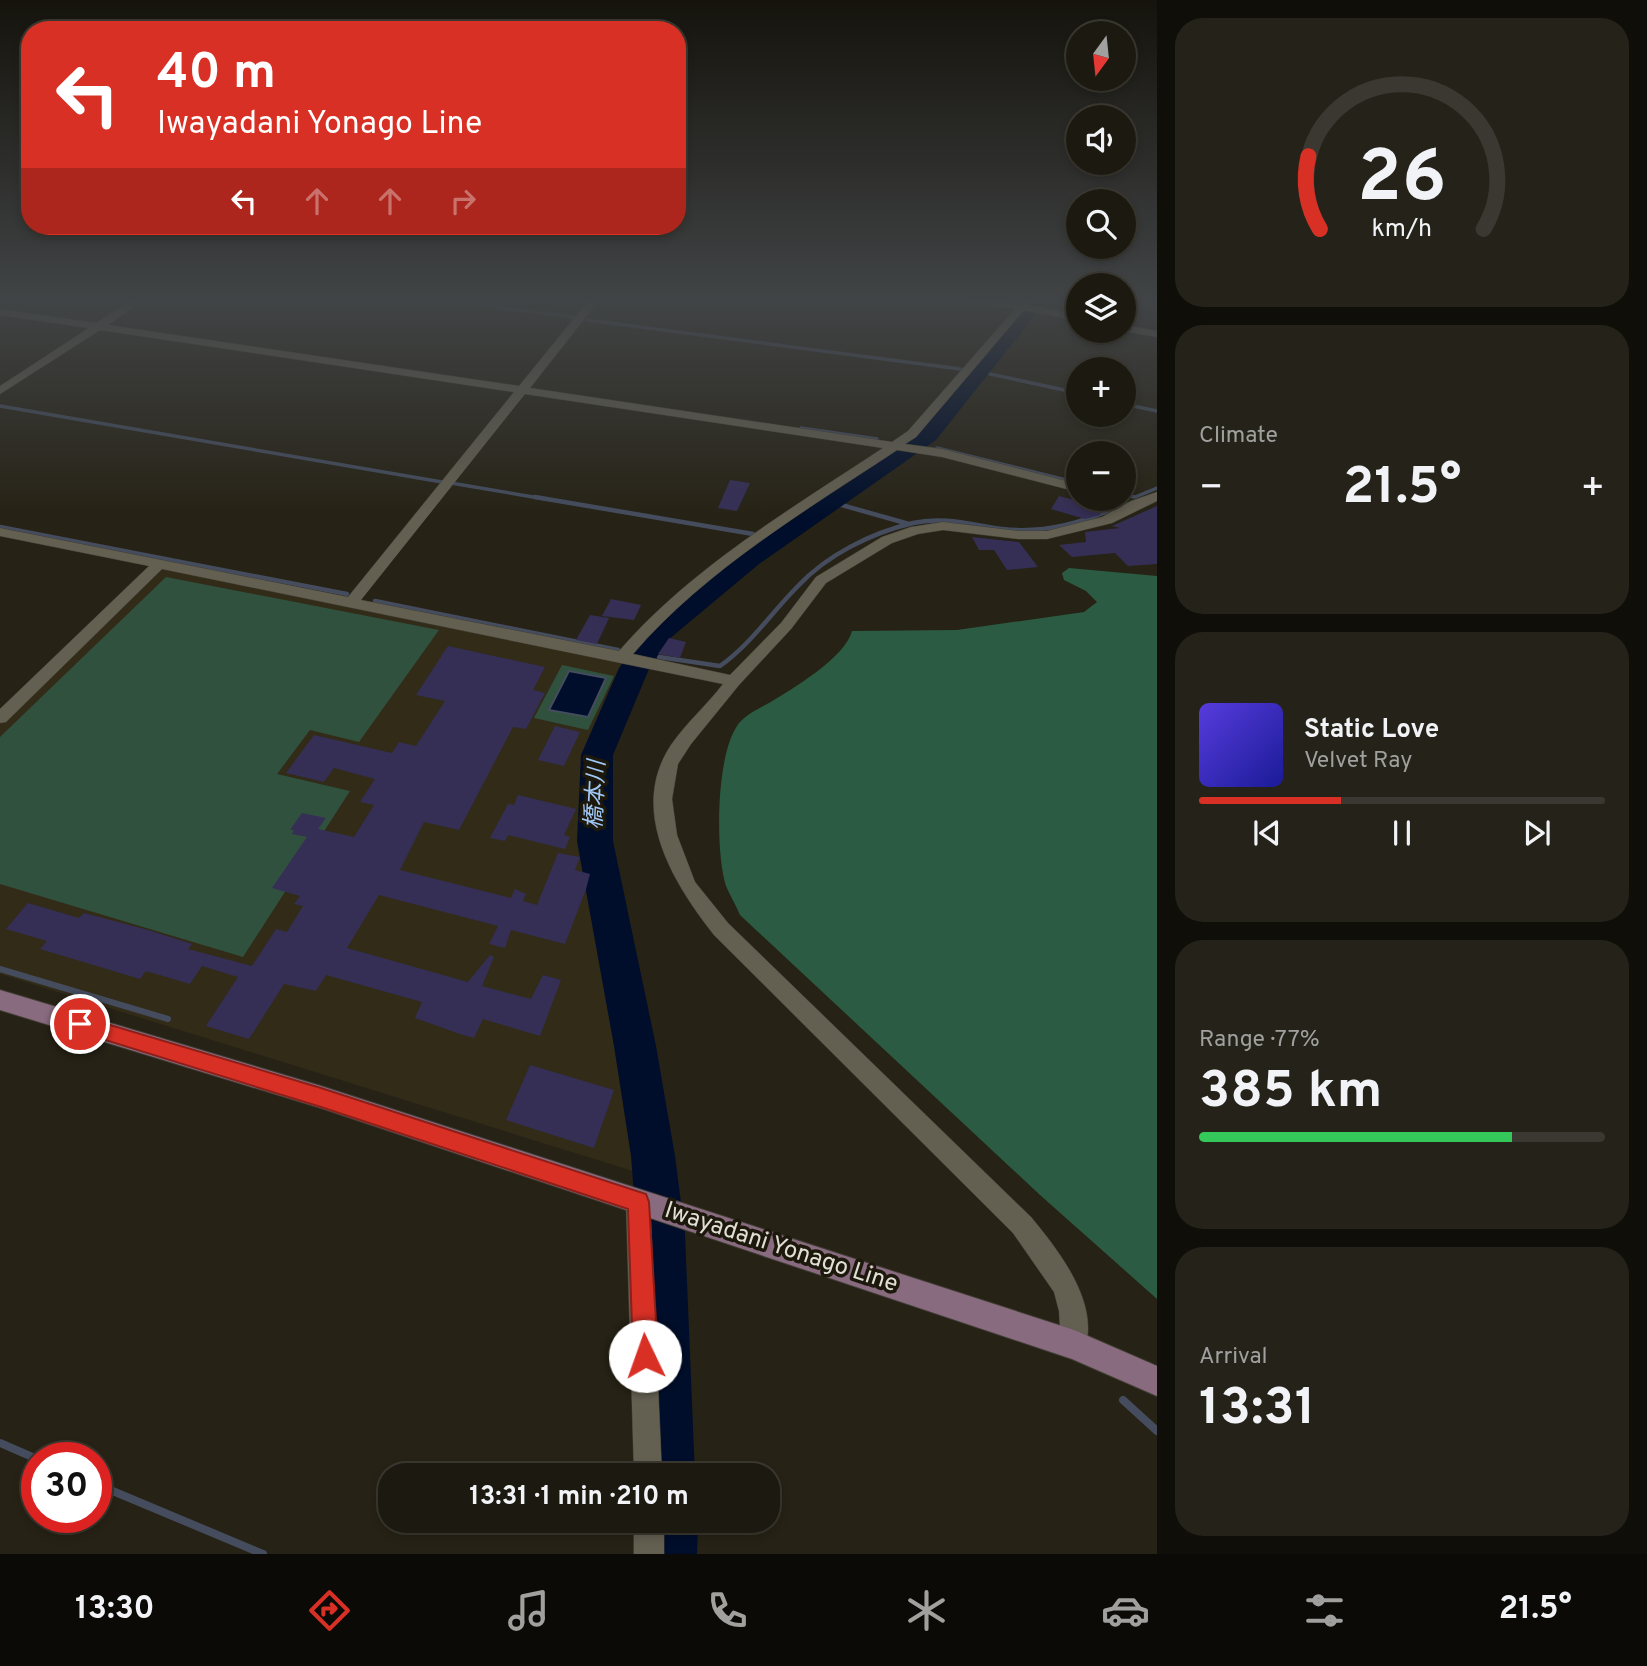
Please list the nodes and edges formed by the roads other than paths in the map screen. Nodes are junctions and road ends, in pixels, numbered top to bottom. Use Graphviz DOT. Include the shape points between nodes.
graph roads {
  1 [pos="28,373"];
  2 [pos="406,373"];
  3 [pos="536,373"];
  4 [pos="965,373"];
  5 [pos="522,390"];
  6 [pos="0,391"];
  7 [pos="895,445"];
  8 [pos="1066,485"];
  9 [pos="1157,496"];
  10 [pos="1136,504"];
  11 [pos="1123,511"];
  12 [pos="0,532"];
  13 [pos="159,564"];
  14 [pos="352,602"];
  15 [pos="626,657"];
  16 [pos="733,681"];
  17 [pos="0,718"];
  18 [pos="0,1000"];
  19 [pos="642,1203"];
  20 [pos="1074,1345"];
  21 [pos="1157,1381"];
  22 [pos="648,1463"];
  23 [pos="649,1533"];
  24 [pos="649,1554"];
  1 -- 6 [label="street"];
  2 -- 5 [label="street"];
  3 -- 5 [label="street"];
  4 -- 7 [label="street" via="912,434"];
  5 -- 7 [label="street"];
  5 -- 14 [label="street"];
  7 -- 8 [label="street"];
  7 -- 15 [label="street" via="758,537 672,606 642,634"];
  9 -- 10 [label="street"];
  11 -- 16 [label="street" via="1107,520 1047,535 943,526 887,540 821,580 786,626"];
  12 -- 13 [label="street"];
  13 -- 14 [label="street"];
  13 -- 17 [label="street"];
  14 -- 15 [label="street"];
  15 -- 16 [label="street"];
  16 -- 20 [label="street" via="677,749 666,773 661,798 664,813 689,887 721,929 1022,1225 1066,1290"];
  18 -- 19 [label="main road, Iwayadani Yonago Line" via="321,1097"];
  19 -- 20 [label="main road, Iwayadani Yonago Line"];
  19 -- 22 [label="street"];
  20 -- 21 [label="main road, Iwayadani Yonago Line"];
  23 -- 24 [label="street"];
}
